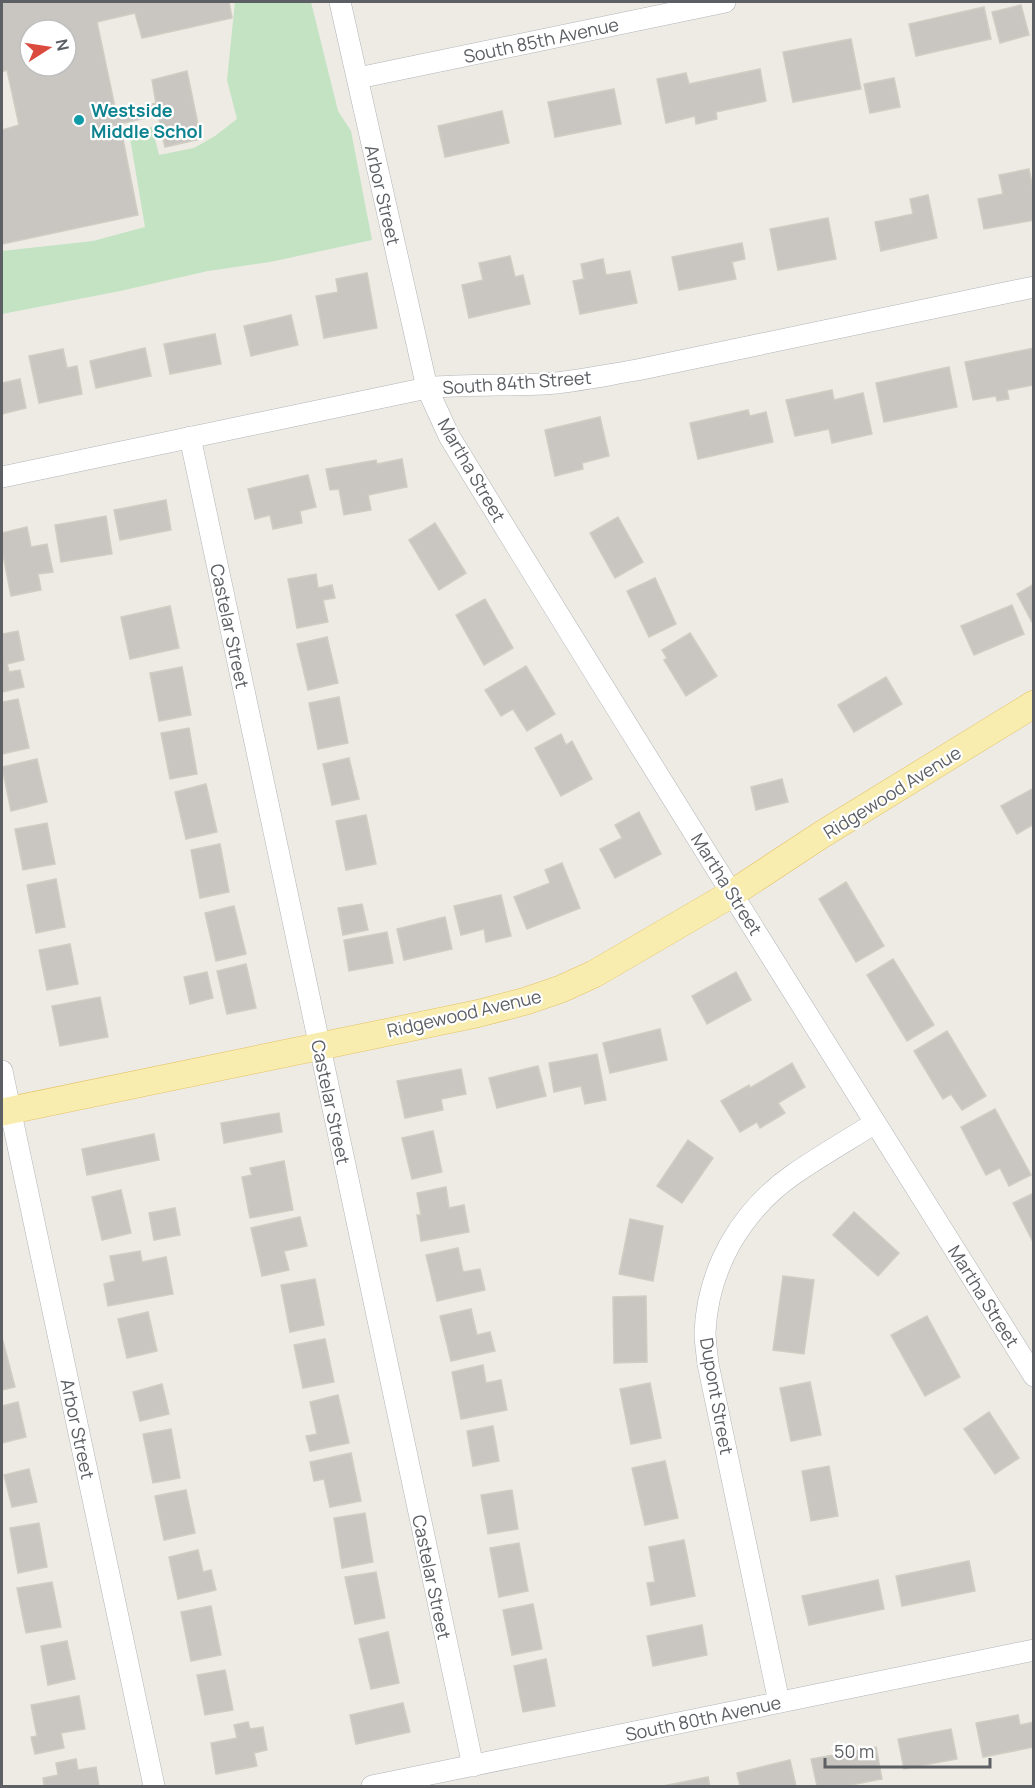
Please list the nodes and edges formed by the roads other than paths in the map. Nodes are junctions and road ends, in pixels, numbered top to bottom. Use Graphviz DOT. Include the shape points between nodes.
graph roads {
  1 [pos="340,2"];
  2 [pos="725,2"];
  3 [pos="358,78"];
  4 [pos="1034,287"];
  5 [pos="427,388"];
  6 [pos="190,437"];
  7 [pos="2,477"];
  8 [pos="1034,704"];
  9 [pos="733,893"];
  10 [pos="319,1045"];
  11 [pos="2,1071"];
  12 [pos="6,1111"];
  13 [pos="876,1123"];
  14 [pos="1034,1376"];
  15 [pos="1034,1650"];
  16 [pos="779,1702"];
  17 [pos="473,1766"];
  18 [pos="154,1786"];
  19 [pos="372,1786"];
  1 -- 3 [label="street, Arbor Street"];
  2 -- 3 [label="street, South 85th Avenue"];
  3 -- 5 [label="street, Arbor Street"];
  4 -- 5 [label="street, South 84th Street" via="596,377 547,384"];
  5 -- 6 [label="street, South 84th Street"];
  5 -- 9 [label="street, Martha Street" via="449,436"];
  6 -- 7 [label="street, South 84th Street"];
  6 -- 10 [label="street, Castelar Street"];
  8 -- 9 [label="main road, Ridgewood Avenue"];
  9 -- 10 [label="main road, Ridgewood Avenue" via="561,989 476,1014"];
  9 -- 13 [label="street, Martha Street"];
  10 -- 12 [label="main road, Ridgewood Avenue"];
  10 -- 17 [label="street, Castelar Street"];
  11 -- 12 [label="street, Arbor Street"];
  12 -- 18 [label="street, Arbor Street"];
  13 -- 14 [label="street, Martha Street"];
  13 -- 16 [label="street, Dupont Street" via="793,1174 750,1213 732,1238 709,1296 705,1334 708,1364"];
  15 -- 16 [label="street, South 80th Avenue"];
  16 -- 17 [label="street, South 80th Avenue"];
  17 -- 19 [label="street, South 80th Avenue"];
}
